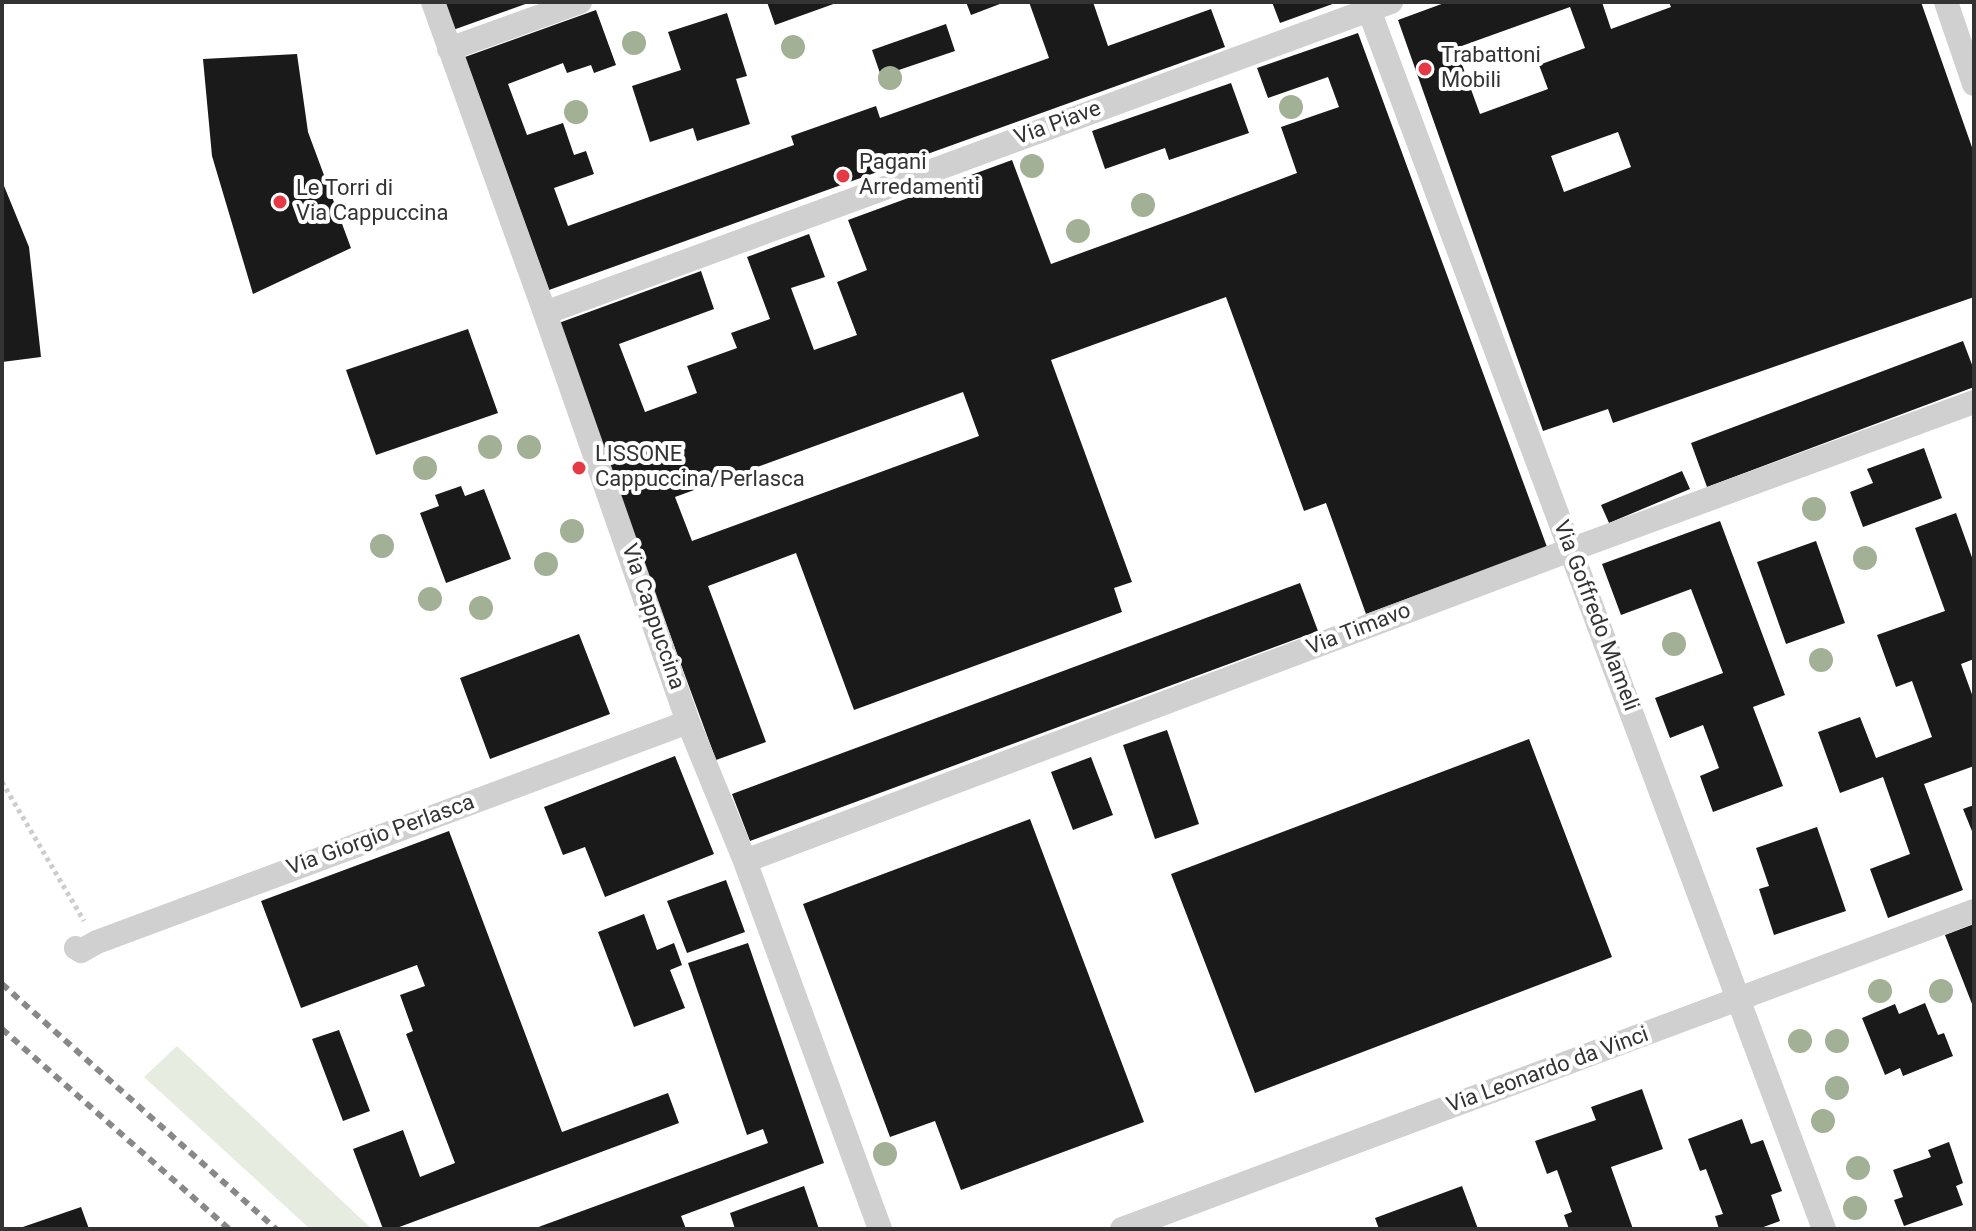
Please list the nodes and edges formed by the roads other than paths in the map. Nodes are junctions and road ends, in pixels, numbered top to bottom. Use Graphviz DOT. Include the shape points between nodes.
graph roads {
  1 [pos="433,2"];
  2 [pos="580,2"];
  3 [pos="1946,2"];
  4 [pos="1376,4"];
  5 [pos="449,49"];
  6 [pos="1974,84"];
  7 [pos="545,313"];
  8 [pos="1974,402"];
  9 [pos="1570,550"];
  10 [pos="688,722"];
  11 [pos="745,861"];
  12 [pos="1974,911"];
  13 [pos="86,945"];
  14 [pos="1739,1000"];
  15 [pos="880,1229"];
  16 [pos="1122,1229"];
  17 [pos="1824,1229"];
  1 -- 5 [label="street, Via Cappuccina"];
  2 -- 5 [label="street"];
  3 -- 6 [label="street"];
  4 -- 7 [label="street, Via Piave"];
  4 -- 9 [label="street, Via Goffredo Mameli"];
  5 -- 7 [label="street, Via Cappuccina"];
  7 -- 10 [label="street, Via Cappuccina"];
  8 -- 9 [label="street, Via Timavo"];
  9 -- 11 [label="street, Via Timavo"];
  9 -- 14 [label="street, Via Goffredo Mameli"];
  10 -- 11 [label="street, Via Cappuccina"];
  10 -- 13 [label="street, Via Giorgio Perlasca"];
  11 -- 15 [label="street, Via Cappuccina"];
  12 -- 14 [label="street, Via Leonardo da Vinci"];
  14 -- 16 [label="street, Via Leonardo da Vinci"];
  14 -- 17 [label="street, Via Goffredo Mameli"];
}
